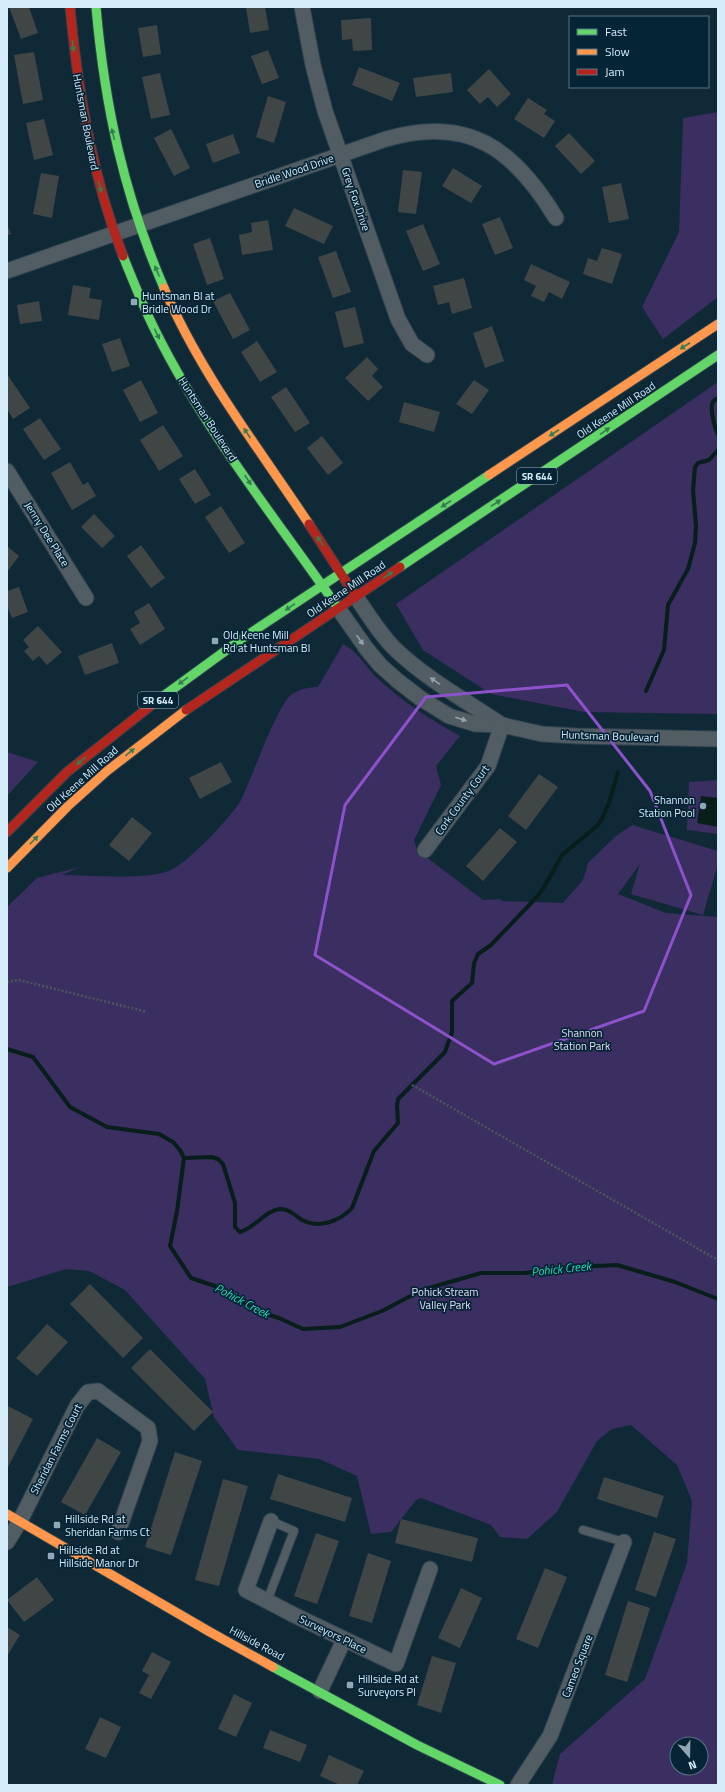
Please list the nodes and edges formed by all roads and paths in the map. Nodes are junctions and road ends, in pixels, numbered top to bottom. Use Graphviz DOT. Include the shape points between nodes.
graph roads {
  1 [pos="70,7"];
  2 [pos="96,7"];
  3 [pos="302,7"];
  4 [pos="340,155"];
  5 [pos="556,218"];
  6 [pos="138,225"];
  7 [pos="114,234"];
  8 [pos="7,271"];
  9 [pos="718,324"];
  10 [pos="427,355"];
  11 [pos="718,355"];
  12 [pos="8,476"];
  13 [pos="341,574"];
  14 [pos="323,586"];
  15 [pos="356,597"];
  16 [pos="86,598"];
  17 [pos="338,608"];
  18 [pos="502,725"];
  19 [pos="718,739"];
  20 [pos="7,832"];
  21 [pos="425,850"];
  22 [pos="7,868"];
  23 [pos="7,982"];
  24 [pos="147,1012"];
  25 [pos="412,1085"];
  26 [pos="718,1260"];
  27 [pos="7,1514"];
  28 [pos="20,1521"];
  29 [pos="271,1521"];
  30 [pos="583,1530"];
  31 [pos="118,1532"];
  32 [pos="7,1542"];
  33 [pos="624,1542"];
  34 [pos="430,1570"];
  35 [pos="267,1601"];
  36 [pos="344,1640"];
  37 [pos="320,1691"];
  38 [pos="500,1785"];
  39 [pos="518,1785"];
  1 -- 7 [label="street, Huntsman Boulevard, one-way" via="84,119"];
  6 -- 2 [label="street, Huntsman Boulevard, one-way" via="109,114 102,76"];
  3 -- 4 [label="street, Grey Fox Drive" via="313,65"];
  4 -- 5 [label="street, Bridle Wood Drive" via="402,134 427,131 452,132 466,136 494,148 515,163 531,181"];
  4 -- 6 [label="street, Bridle Wood Drive"];
  4 -- 10 [label="street, Grey Fox Drive" via="401,328 412,344"];
  6 -- 7 [label="street, Bridle Wood Drive"];
  13 -- 6 [label="street, Huntsman Boulevard, one-way" via="203,365 170,300"];
  7 -- 8 [label="street, Bridle Wood Drive"];
  7 -- 14 [label="street, Huntsman Boulevard, one-way" via="146,311 181,379 230,454"];
  9 -- 13 [label="street, Old Keene Mill Road / SR 644, one-way"];
  15 -- 11 [label="street, Old Keene Mill Road / SR 644, one-way"];
  12 -- 16 [label="street, Jenny Dee Place"];
  13 -- 14 [label="street, Old Keene Mill Road / SR 644"];
  13 -- 15 [label="street, Huntsman Boulevard"];
  14 -- 17 [label="street, Huntsman Boulevard"];
  14 -- 20 [label="street, Old Keene Mill Road / SR 644, one-way" via="243,638 152,704 67,772"];
  15 -- 17 [label="street, Old Keene Mill Road / SR 644"];
  18 -- 15 [label="street, Huntsman Boulevard, one-way" via="411,664 379,631"];
  17 -- 18 [label="street, Huntsman Boulevard, one-way" via="380,665 420,698 449,716 475,724"];
  22 -- 17 [label="street, Old Keene Mill Road / SR 644, one-way" via="68,806 145,740 191,706"];
  18 -- 19 [label="street, Huntsman Boulevard" via="542,734"];
  18 -- 21 [label="street, Cork County Court" via="488,766"];
  23 -- 24 [label="path" via="19,980"];
  25 -- 26 [label="path"];
  27 -- 28 [label="street, Hillside Road"];
  28 -- 31 [label="street, Sheridan Farms Court" via="77,1406 88,1392 98,1391 148,1428 150,1441"];
  28 -- 32 [label="street, Sheridan Farms Court"];
  28 -- 37 [label="street, Hillside Road" via="110,1572 136,1590"];
  29 -- 35 [label="street, Surveyors Place" via="246,1590"];
  29 -- 35 [label="lane" via="294,1531"];
  30 -- 33 [label="lane"];
  33 -- 39 [label="street, Cameo Square" via="550,1736"];
  34 -- 36 [label="street, Surveyors Place" via="396,1664"];
  35 -- 36 [label="street, Surveyors Place"];
  36 -- 37 [label="street"];
  37 -- 38 [label="street, Hillside Road" via="417,1745"];
}
